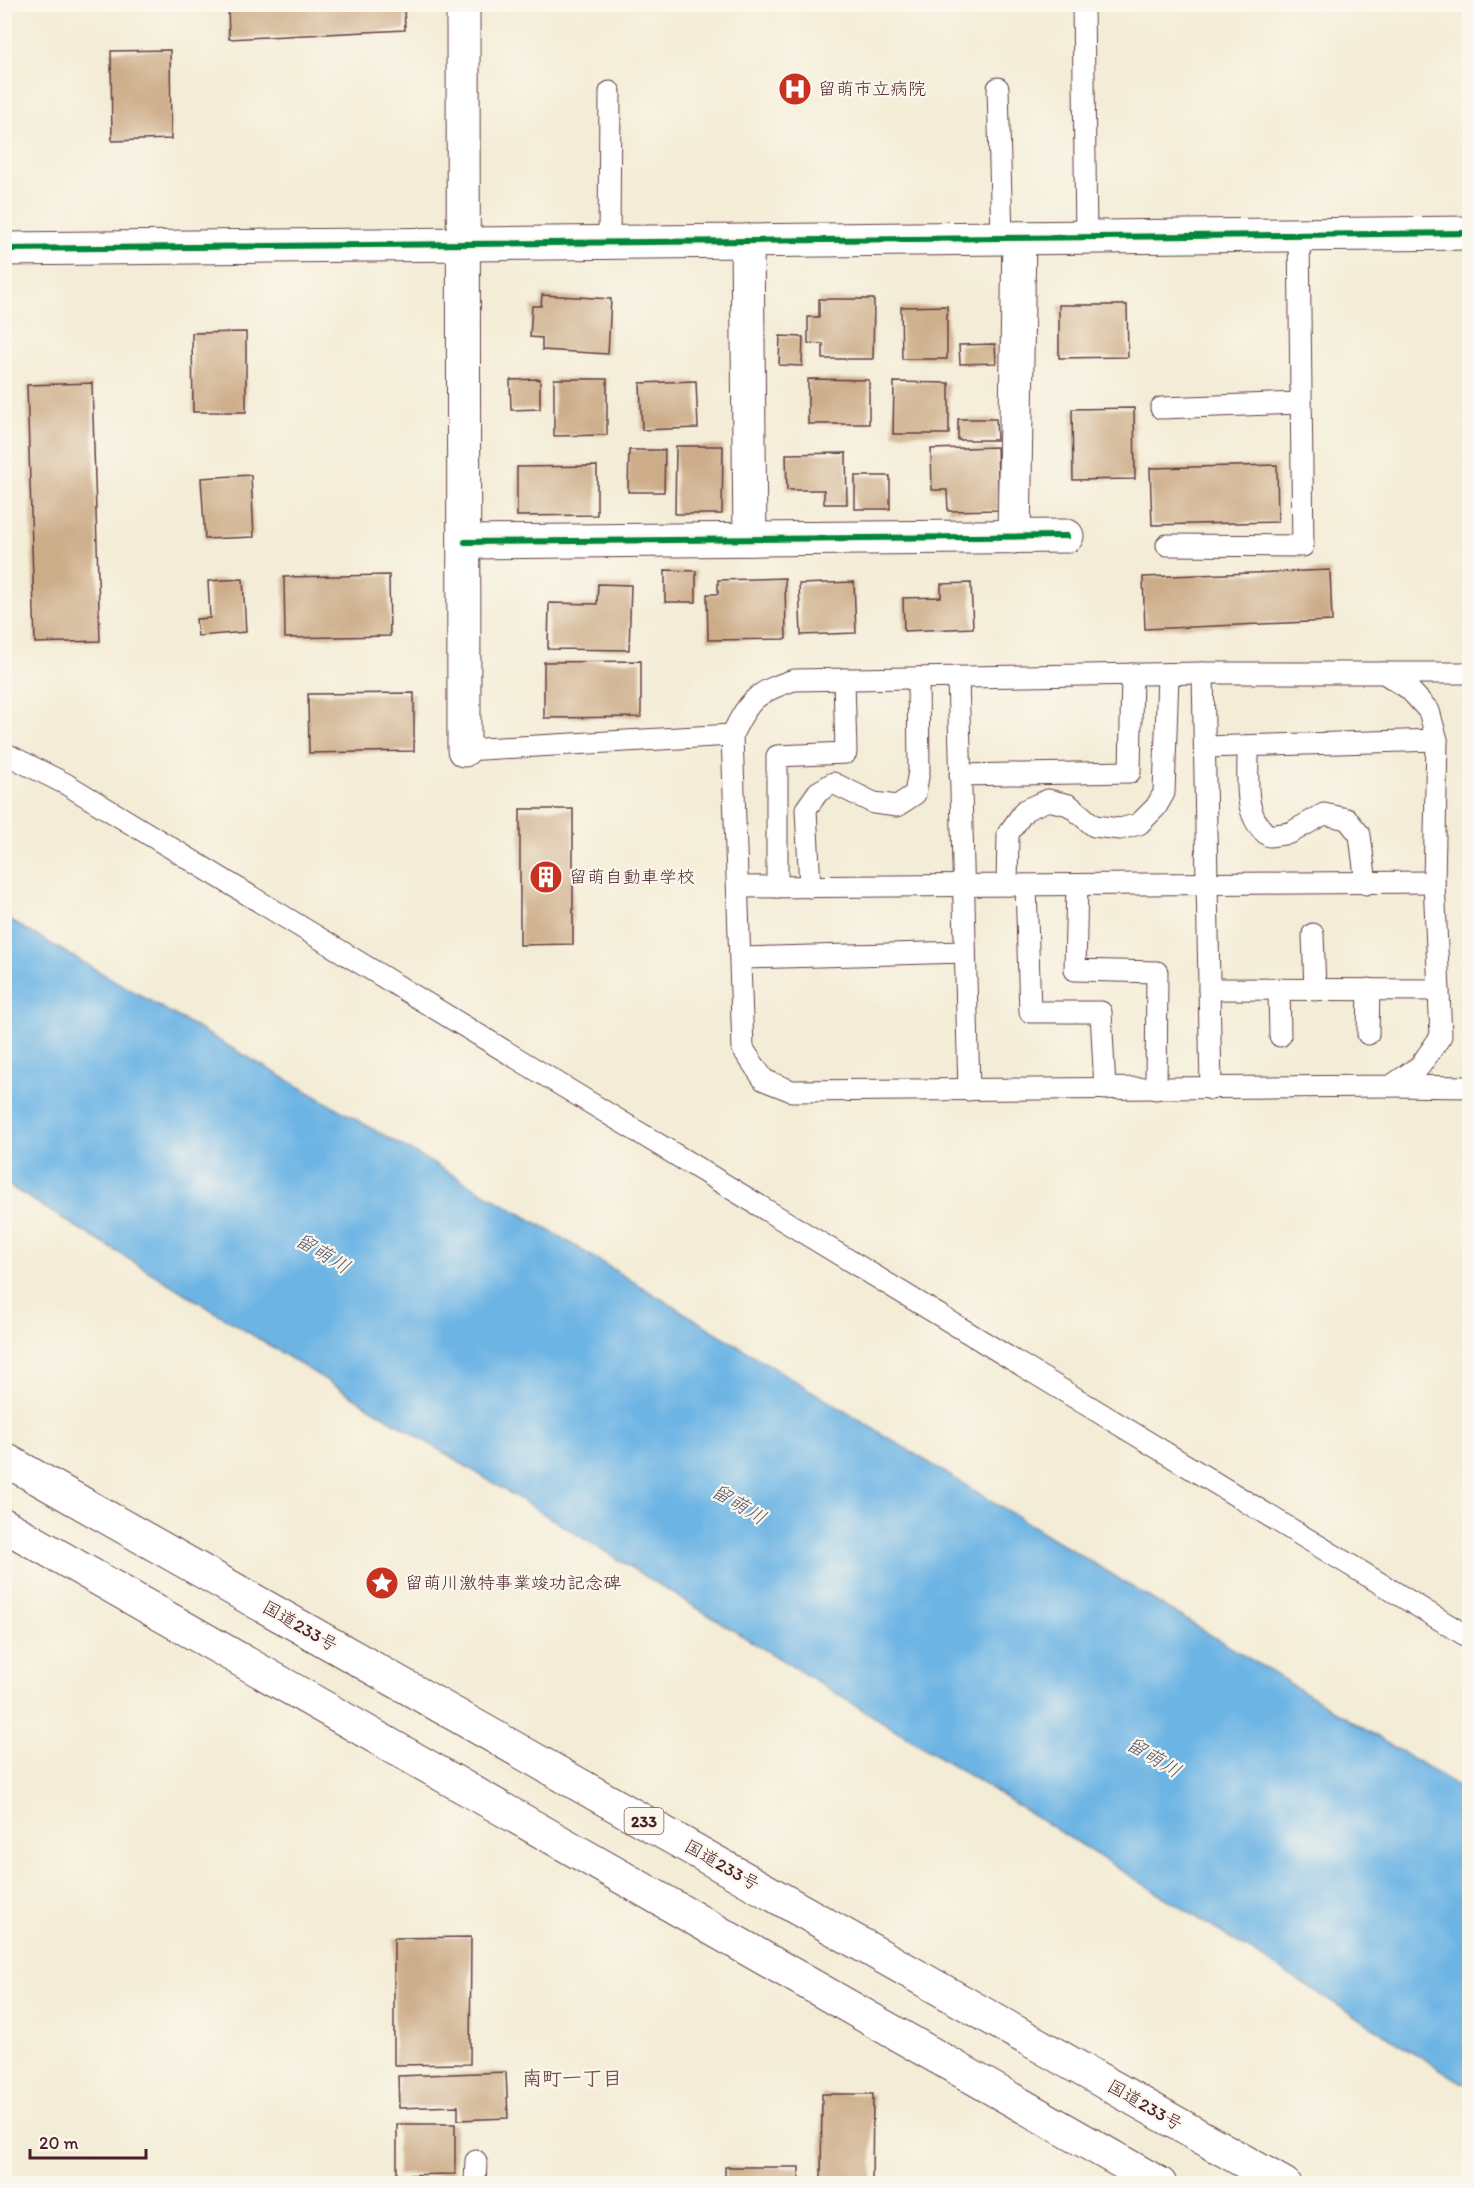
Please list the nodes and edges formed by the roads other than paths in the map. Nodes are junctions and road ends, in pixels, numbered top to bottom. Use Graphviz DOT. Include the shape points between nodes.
graph roads {
  1 [pos="463,4"];
  2 [pos="1083,4"];
  3 [pos="998,88"];
  4 [pos="610,92"];
  5 [pos="1470,233"];
  6 [pos="1299,235"];
  7 [pos="1086,237"];
  8 [pos="1010,238"];
  9 [pos="747,241"];
  10 [pos="609,243"];
  11 [pos="466,244"];
  12 [pos="4,249"];
  13 [pos="1300,403"];
  14 [pos="1161,408"];
  15 [pos="1067,536"];
  16 [pos="1014,537"];
  17 [pos="750,539"];
  18 [pos="465,542"];
  19 [pos="1167,545"];
  20 [pos="1384,673"];
  21 [pos="1470,673"];
  22 [pos="1168,674"];
  23 [pos="1203,674"];
  24 [pos="1132,675"];
  25 [pos="958,677"];
  26 [pos="918,678"];
  27 [pos="843,679"];
  28 [pos="732,735"];
  29 [pos="1437,740"];
  30 [pos="1248,746"];
  31 [pos="1204,747"];
  32 [pos="464,750"];
  33 [pos="4,753"];
  34 [pos="960,775"];
  35 [pos="1434,882"];
  36 [pos="1207,884"];
  37 [pos="1366,884"];
  38 [pos="1017,885"];
  39 [pos="1077,885"];
  40 [pos="777,886"];
  41 [pos="963,886"];
  42 [pos="739,887"];
  43 [pos="810,887"];
  44 [pos="1313,934"];
  45 [pos="965,952"];
  46 [pos="741,958"];
  47 [pos="1209,989"];
  48 [pos="1369,989"];
  49 [pos="1279,990"];
  50 [pos="1315,990"];
  51 [pos="1439,990"];
  52 [pos="1368,1034"];
  53 [pos="1280,1036"];
  54 [pos="1391,1086"];
  55 [pos="1470,1087"];
  56 [pos="1105,1089"];
  57 [pos="1156,1089"];
  58 [pos="1211,1089"];
  59 [pos="969,1090"];
  60 [pos="4,1459"];
  61 [pos="4,1525"];
  62 [pos="1470,1638"];
  63 [pos="476,2161"];
  64 [pos="476,2184"];
  65 [pos="1160,2184"];
  66 [pos="1284,2184"];
  1 -- 11 [label="main road"];
  2 -- 7 [label="lane"];
  3 -- 8 [label="lane"];
  4 -- 10 [label="lane"];
  5 -- 6 [label="main road"];
  6 -- 7 [label="main road"];
  6 -- 13 [label="lane"];
  7 -- 8 [label="main road"];
  8 -- 9 [label="main road"];
  8 -- 16 [label="main road"];
  9 -- 10 [label="main road"];
  9 -- 17 [label="main road"];
  10 -- 11 [label="main road"];
  11 -- 12 [label="main road"];
  11 -- 18 [label="main road"];
  13 -- 14 [label="lane"];
  13 -- 19 [label="lane" via="1303,546"];
  15 -- 16 [label="main road"];
  16 -- 17 [label="main road"];
  17 -- 18 [label="main road"];
  18 -- 32 [label="main road"];
  20 -- 21 [label="lane"];
  20 -- 23 [label="lane"];
  20 -- 29 [label="lane" via="1409,689 1429,711"];
  22 -- 23 [label="lane"];
  22 -- 24 [label="lane"];
  22 -- 38 [label="lane" via="1164,793 1156,807 1139,824 1120,829 1094,826 1070,806 1048,800 1025,810 1008,834"];
  23 -- 31 [label="lane"];
  24 -- 25 [label="lane"];
  24 -- 34 [label="lane" via="1130,772"];
  25 -- 26 [label="lane"];
  25 -- 34 [label="lane"];
  26 -- 27 [label="lane"];
  26 -- 43 [label="lane" via="919,771 915,794 897,806 874,802 832,783 818,792 806,809"];
  27 -- 28 [label="lane" via="794,680 766,689 744,709"];
  27 -- 40 [label="lane" via="846,753 777,756"];
  28 -- 32 [label="lane"];
  28 -- 42 [label="lane"];
  29 -- 30 [label="lane"];
  29 -- 35 [label="lane"];
  30 -- 31 [label="lane"];
  30 -- 37 [label="lane" via="1249,805 1257,828 1269,836 1290,833 1324,814 1347,819 1360,835"];
  31 -- 36 [label="lane"];
  33 -- 62 [label="lane" via="66,784"];
  34 -- 41 [label="lane"];
  35 -- 37 [label="lane"];
  35 -- 51 [label="lane"];
  36 -- 37 [label="lane"];
  36 -- 39 [label="lane"];
  36 -- 47 [label="lane"];
  38 -- 39 [label="lane"];
  38 -- 41 [label="lane"];
  38 -- 56 [label="lane" via="1030,1012 1101,1012"];
  39 -- 57 [label="lane" via="1075,970 1157,972"];
  40 -- 42 [label="lane"];
  40 -- 43 [label="lane"];
  41 -- 43 [label="lane"];
  41 -- 45 [label="lane"];
  42 -- 46 [label="lane"];
  44 -- 50 [label="lane"];
  45 -- 46 [label="lane"];
  45 -- 59 [label="lane"];
  46 -- 59 [label="lane" via="743,1049 764,1080 792,1091"];
  47 -- 49 [label="lane"];
  47 -- 58 [label="lane"];
  48 -- 50 [label="lane"];
  48 -- 51 [label="lane"];
  48 -- 52 [label="lane"];
  49 -- 50 [label="lane"];
  49 -- 53 [label="lane"];
  51 -- 54 [label="lane" via="1441,1036 1420,1066"];
  54 -- 55 [label="lane"];
  54 -- 58 [label="lane"];
  56 -- 57 [label="lane"];
  56 -- 59 [label="lane"];
  57 -- 58 [label="lane"];
  60 -- 66 [label="main road, 国道233号 / 233"];
  61 -- 65 [label="main road"];
  63 -- 64 [label="lane"];
}
